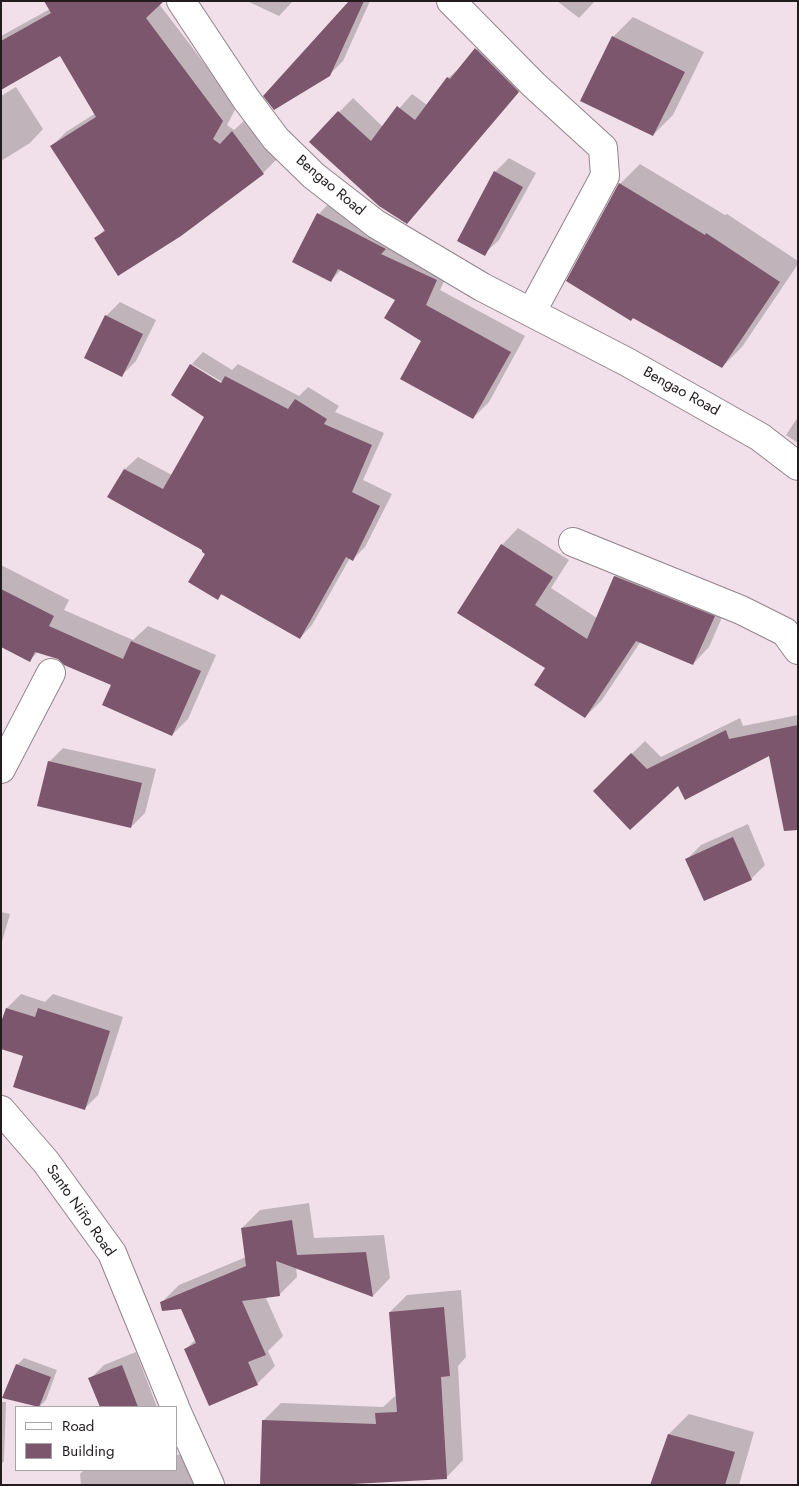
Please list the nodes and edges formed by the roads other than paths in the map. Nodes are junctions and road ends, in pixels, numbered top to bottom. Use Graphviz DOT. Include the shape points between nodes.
graph roads {
  1 [pos="181,1"];
  2 [pos="451,1"];
  3 [pos="532,311"];
  4 [pos="798,466"];
  5 [pos="573,542"];
  6 [pos="798,650"];
  7 [pos="51,673"];
  8 [pos="1,769"];
  9 [pos="1,1110"];
  10 [pos="175,1406"];
  11 [pos="178,1413"];
  12 [pos="210,1485"];
  1 -- 3 [label="street, Bengao Road" via="266,126 314,176 376,224 482,287"];
  2 -- 3 [label="street" via="603,148 605,176"];
  3 -- 4 [label="street, Bengao Road" via="760,437"];
  5 -- 6 [label="street" via="741,610 785,632"];
  7 -- 8 [label="street"];
  9 -- 10 [label="street, Santo Niño Road" via="46,1162 112,1253"];
  11 -- 12 [label="street, Santo Niño Road"];
}
